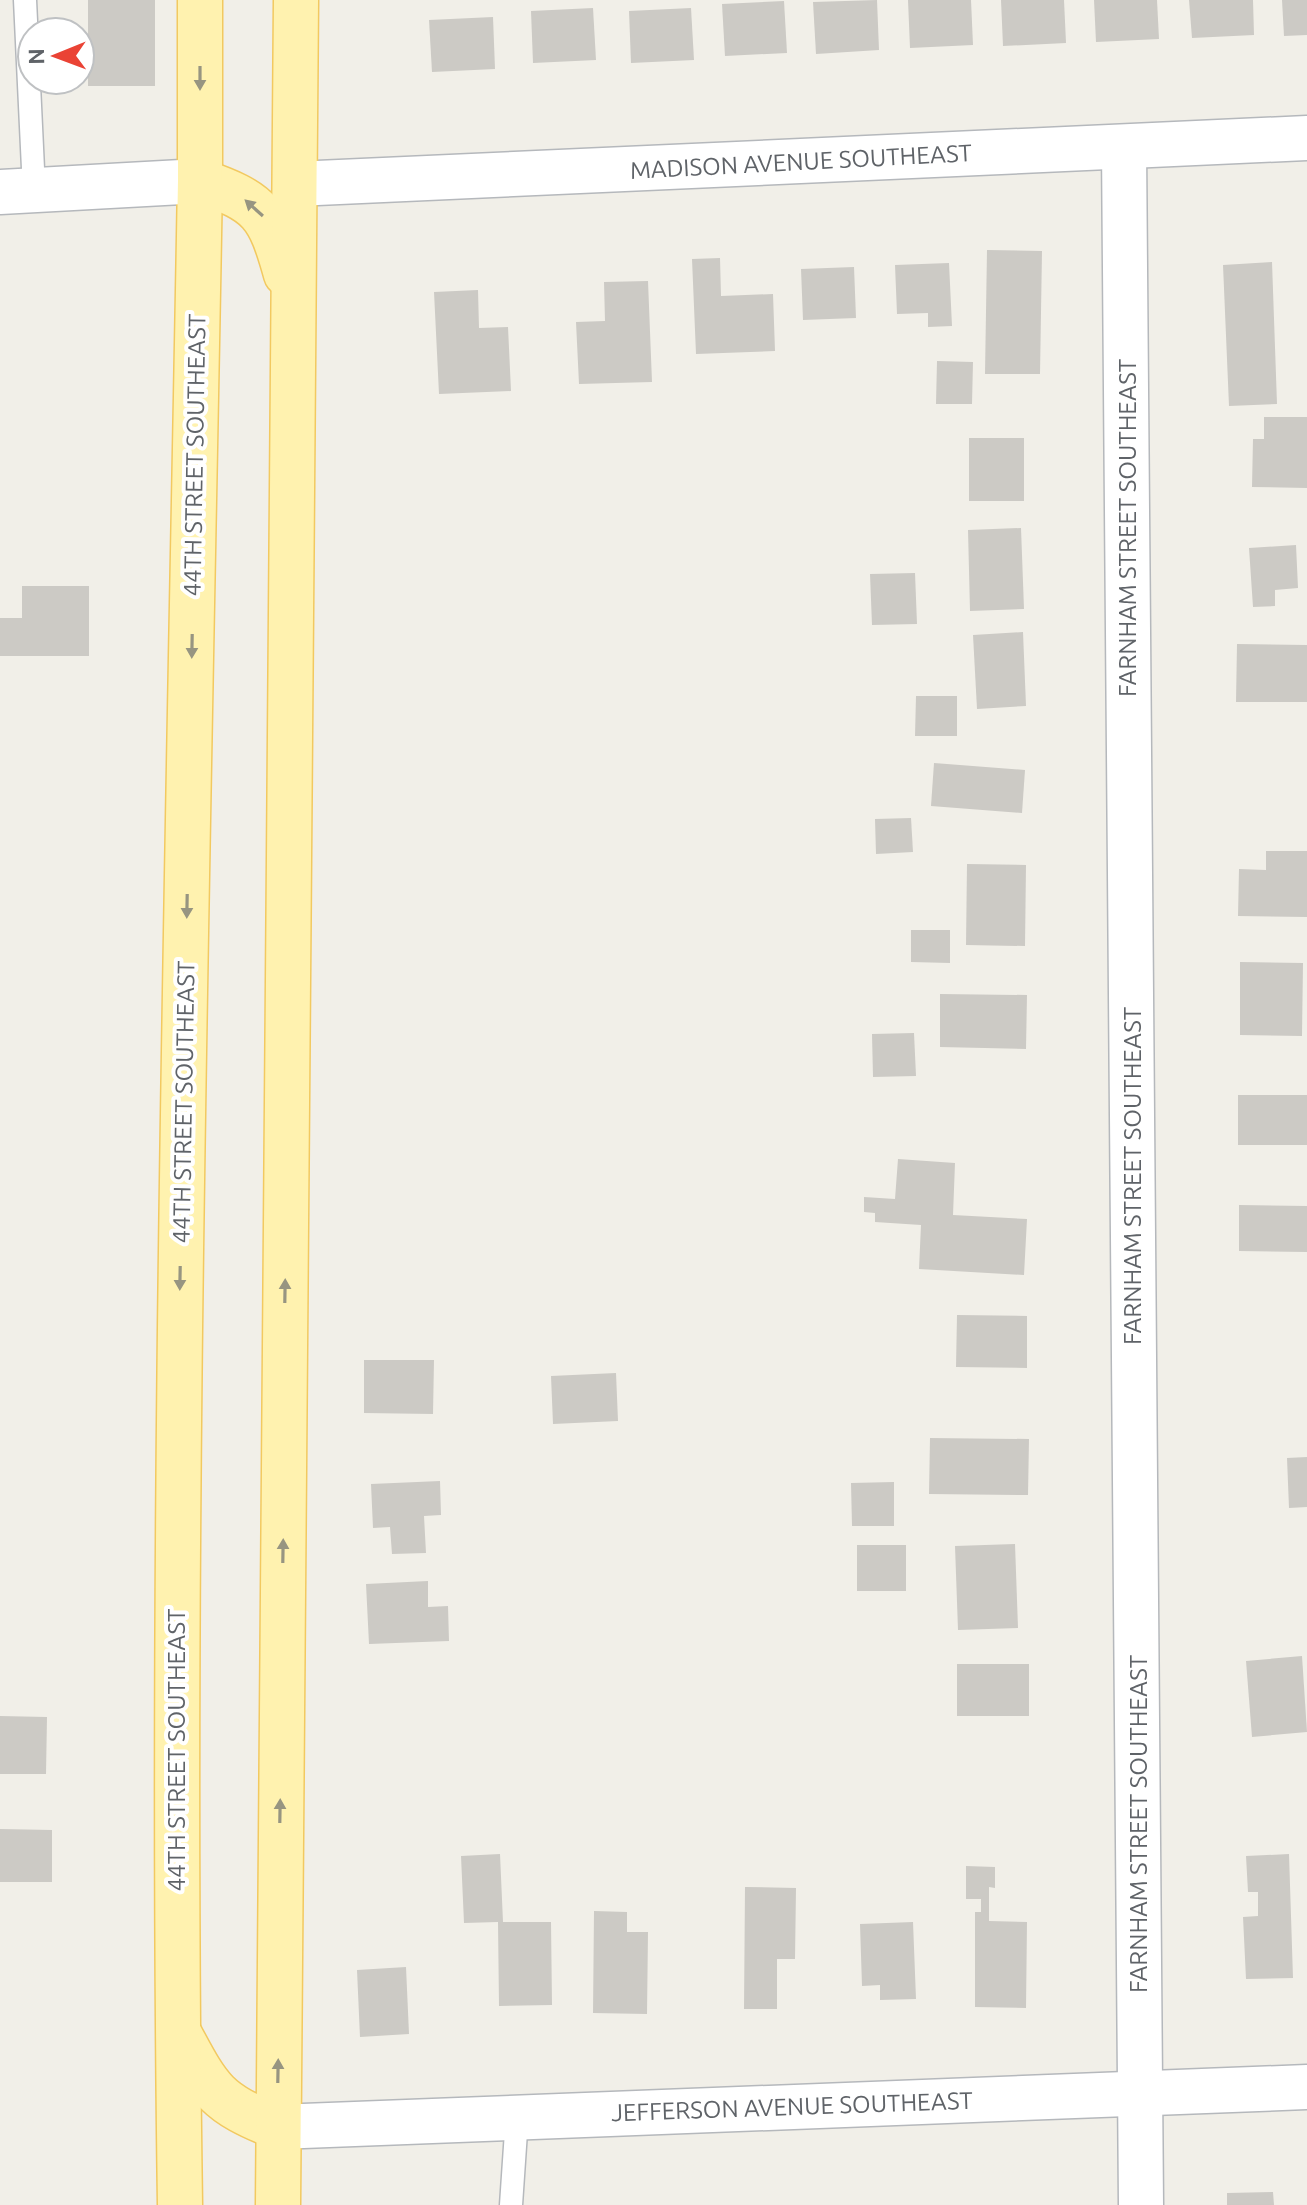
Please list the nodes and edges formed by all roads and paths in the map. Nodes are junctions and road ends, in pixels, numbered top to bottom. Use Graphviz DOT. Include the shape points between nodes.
graph roads {
  1 [pos="25,0"];
  2 [pos="200,0"];
  3 [pos="296,0"];
  4 [pos="1307,138"];
  5 [pos="1124,147"];
  6 [pos="200,181"];
  7 [pos="295,184"];
  8 [pos="17,191"];
  9 [pos="295,303"];
  10 [pos="177,2031"];
  11 [pos="1307,2087"];
  12 [pos="1141,2094"];
  13 [pos="517,2117"];
  14 [pos="277,2127"];
  15 [pos="180,2205"];
  16 [pos="278,2205"];
  17 [pos="511,2205"];
  18 [pos="1141,2205"];
  1 -- 8 [label="lane"];
  2 -- 6 [label="main road, 44TH STREET SOUTHEAST, one-way"];
  3 -- 7 [label="main road"];
  4 -- 5 [label="street, MADISON AVENUE SOUTHEAST"];
  5 -- 7 [label="street, MADISON AVENUE SOUTHEAST"];
  5 -- 12 [label="street, FARNHAM STREET SOUTHEAST"];
  6 -- 8 [label="street"];
  9 -- 6 [label="main road, one-way" via="273,228 254,205"];
  6 -- 10 [label="main road, 44TH STREET SOUTHEAST, one-way" via="179,1348"];
  7 -- 9 [label="main road"];
  14 -- 9 [label="main road, one-way"];
  10 -- 14 [label="main road" via="206,2083 235,2110"];
  10 -- 15 [label="main road, 44TH STREET SOUTHEAST"];
  11 -- 12 [label="street, JEFFERSON AVENUE SOUTHEAST"];
  12 -- 13 [label="street, JEFFERSON AVENUE SOUTHEAST"];
  12 -- 18 [label="street, FARNHAM STREET SOUTHEAST"];
  13 -- 14 [label="street, JEFFERSON AVENUE SOUTHEAST"];
  13 -- 17 [label="lane"];
  14 -- 16 [label="main road"];
}
